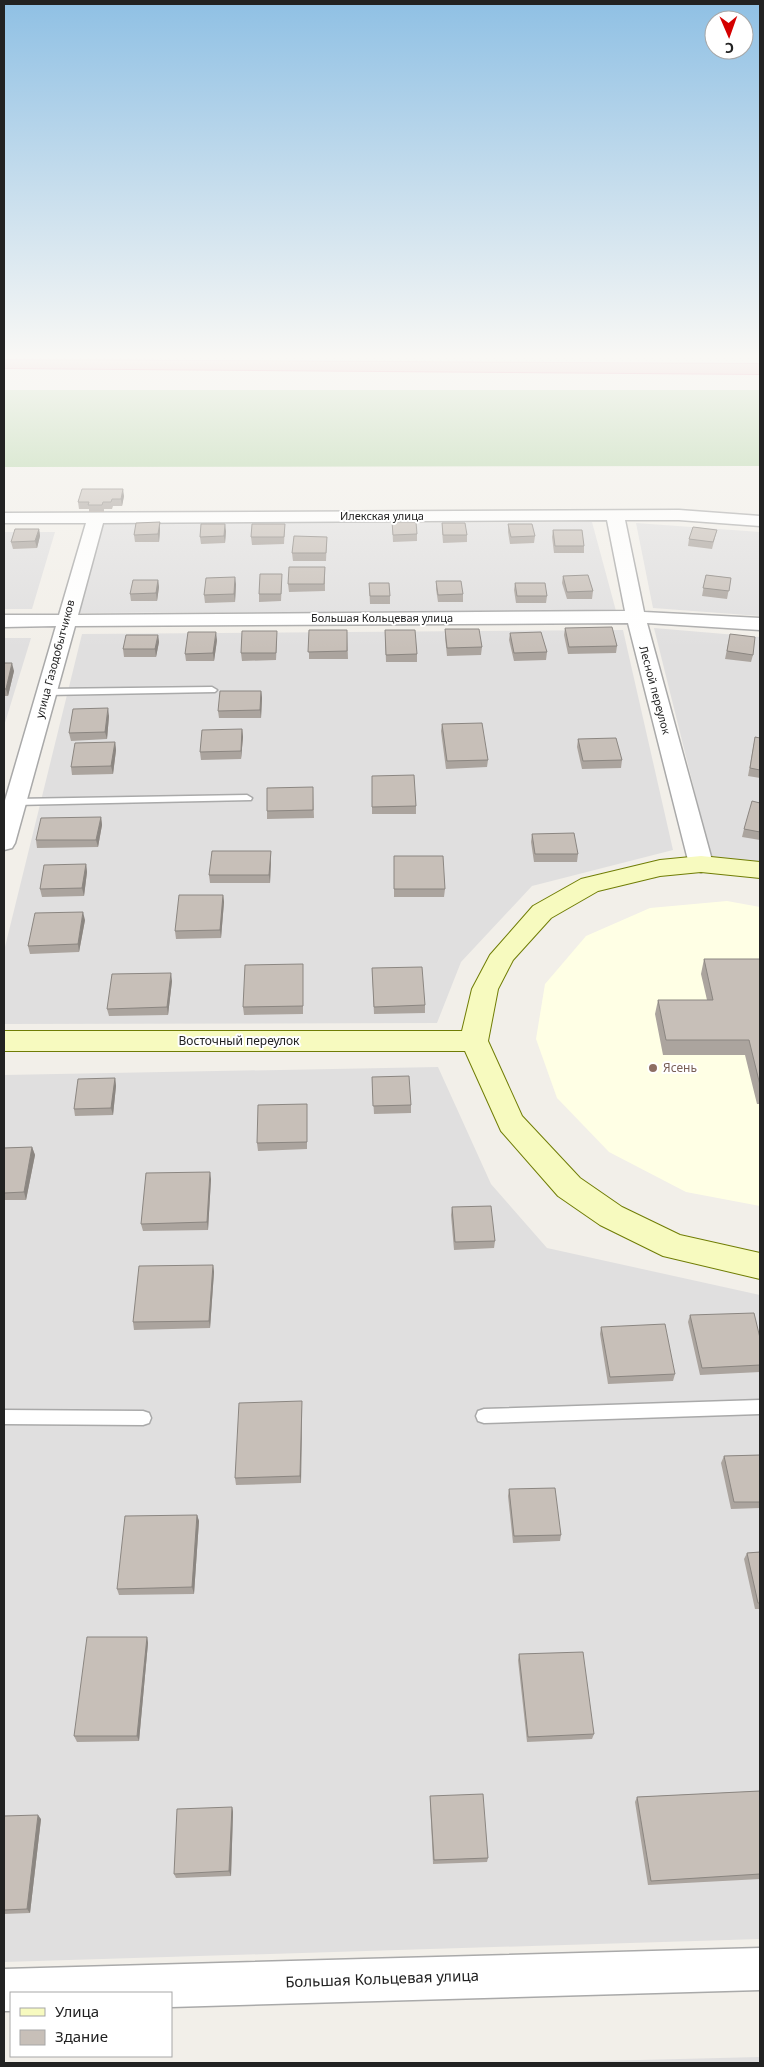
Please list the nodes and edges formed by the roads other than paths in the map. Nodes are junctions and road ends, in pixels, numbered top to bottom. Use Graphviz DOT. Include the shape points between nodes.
graph roads {
  1 [pos="615,516"];
  2 [pos="96,517"];
  3 [pos="4,518"];
  4 [pos="760,521"];
  5 [pos="636,617"];
  6 [pos="65,620"];
  7 [pos="4,621"];
  8 [pos="760,624"];
  9 [pos="212,690"];
  10 [pos="46,692"];
  11 [pos="247,798"];
  12 [pos="10,802"];
  13 [pos="4,843"];
  14 [pos="701,864"];
  15 [pos="760,870"];
  16 [pos="4,1041"];
  17 [pos="474,1041"];
  18 [pos="760,1266"];
  19 [pos="760,1407"];
  20 [pos="484,1416"];
  21 [pos="4,1417"];
  22 [pos="143,1418"];
  23 [pos="760,1969"];
  24 [pos="4,1990"];
  1 -- 2 [label="street, Илекская улица"];
  1 -- 4 [label="street, Илекская улица" via="679,515"];
  1 -- 5 [label="street, Лесной переулок"];
  2 -- 3 [label="street, Илекская улица"];
  2 -- 6 [label="street, улица Газодобытчиков"];
  5 -- 6 [label="street, Большая Кольцевая улица"];
  5 -- 8 [label="street, Большая Кольцевая улица"];
  5 -- 14 [label="street, Лесной переулок"];
  6 -- 7 [label="street, Большая Кольцевая улица"];
  6 -- 10 [label="street, улица Газодобытчиков"];
  9 -- 10 [label="lane"];
  10 -- 12 [label="street, улица Газодобытчиков"];
  11 -- 12 [label="lane"];
  12 -- 13 [label="street, улица Газодобытчиков"];
  14 -- 15 [label="street"];
  14 -- 17 [label="street" via="660,868 590,885 542,912 503,955 485,989"];
  16 -- 17 [label="street, Восточный переулок"];
  17 -- 18 [label="street" via="510,1123 569,1187 611,1216 674,1247"];
  19 -- 20 [label="lane"];
  21 -- 22 [label="lane"];
  23 -- 24 [label="street, Большая Кольцевая улица"];
}
